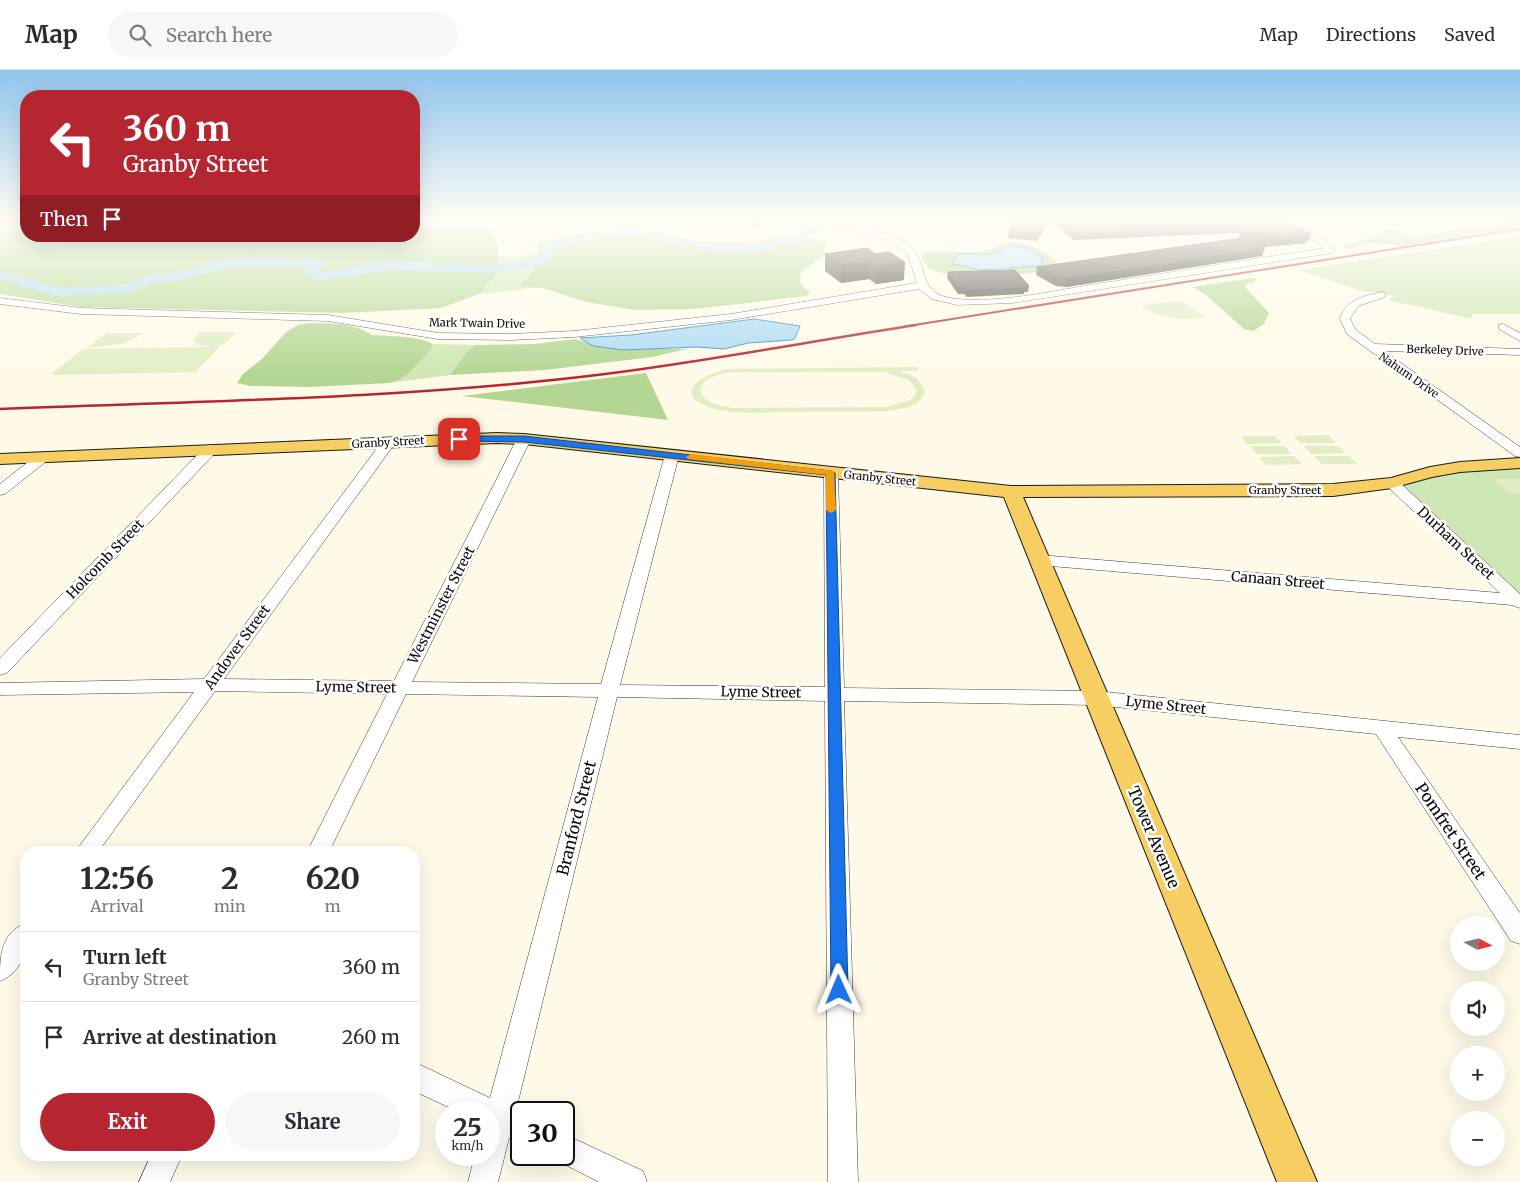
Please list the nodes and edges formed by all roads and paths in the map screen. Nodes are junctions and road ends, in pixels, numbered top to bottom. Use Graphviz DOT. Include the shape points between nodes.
graph roads {
  1 [pos="918,272"];
  2 [pos="1192,272"];
  3 [pos="923,285"];
  4 [pos="1382,295"];
  5 [pos="0,301"];
  6 [pos="1504,327"];
  7 [pos="1520,338"];
  8 [pos="1370,347"];
  9 [pos="1520,352"];
  10 [pos="524,439"];
  11 [pos="389,442"];
  12 [pos="211,450"];
  13 [pos="1520,454"];
  14 [pos="672,455"];
  15 [pos="43,457"];
  16 [pos="0,459"];
  17 [pos="1520,463"];
  18 [pos="831,473"];
  19 [pos="1392,483"];
  20 [pos="0,491"];
  21 [pos="1011,492"];
  22 [pos="1039,560"];
  23 [pos="1519,602"];
  24 [pos="0,669"];
  25 [pos="210,685"];
  26 [pos="400,687"];
  27 [pos="0,689"];
  28 [pos="609,690"];
  29 [pos="834,693"];
  30 [pos="1096,698"];
  31 [pos="1382,728"];
  32 [pos="1520,742"];
  33 [pos="90,846"];
  34 [pos="321,846"];
  35 [pos="1520,933"];
  36 [pos="20,944"];
  37 [pos="9,961"];
  38 [pos="420,1079"];
  39 [pos="465,1101"];
  40 [pos="500,1118"];
  41 [pos="575,1154"];
  42 [pos="164,1161"];
  43 [pos="487,1166"];
  44 [pos="154,1182"];
  45 [pos="483,1182"];
  46 [pos="632,1182"];
  47 [pos="843,1182"];
  48 [pos="1297,1182"];
  1 -- 3 [label="street"];
  2 -- 3 [label="street" via="1012,300 952,301 932,296"];
  3 -- 5 [label="street, Mark Twain Drive" via="739,316 520,337 430,335 328,318 81,311"];
  4 -- 8 [label="street, Nahum Drive" via="1356,303 1345,316 1351,332"];
  6 -- 7 [label="street"];
  8 -- 9 [label="street, Berkeley Drive"];
  8 -- 13 [label="street, Nahum Drive"];
  10 -- 11 [label="main road, Granby Street"];
  10 -- 14 [label="main road, Granby Street"];
  10 -- 26 [label="street, Westminster Street"];
  11 -- 12 [label="main road, Granby Street"];
  11 -- 25 [label="street, Andover Street"];
  12 -- 15 [label="main road, Granby Street"];
  12 -- 24 [label="street, Holcomb Street"];
  14 -- 18 [label="main road, Granby Street"];
  14 -- 28 [label="street, Branford Street"];
  15 -- 16 [label="main road, Granby Street"];
  15 -- 20 [label="street"];
  17 -- 19 [label="main road, Granby Street" via="1460,467"];
  18 -- 21 [label="main road, Granby Street"];
  18 -- 29 [label="street"];
  19 -- 21 [label="main road, Granby Street" via="1333,490"];
  19 -- 23 [label="street, Durham Street"];
  21 -- 22 [label="main road, Tower Avenue"];
  22 -- 23 [label="street, Canaan Street"];
  22 -- 30 [label="main road, Tower Avenue"];
  25 -- 26 [label="street, Lyme Street"];
  25 -- 27 [label="street, Lyme Street"];
  25 -- 33 [label="street, Andover Street"];
  26 -- 28 [label="street, Lyme Street"];
  26 -- 34 [label="street, Westminster Street"];
  28 -- 29 [label="street, Lyme Street"];
  28 -- 40 [label="street, Branford Street"];
  29 -- 30 [label="street, Lyme Street"];
  29 -- 47 [label="street"];
  30 -- 31 [label="street, Lyme Street"];
  30 -- 48 [label="main road, Tower Avenue"];
  31 -- 32 [label="street, Lyme Street"];
  31 -- 35 [label="street, Pomfret Street"];
  36 -- 37 [label="street"];
  38 -- 39 [label="street"];
  41 -- 46 [label="street"];
  42 -- 44 [label="street"];
  43 -- 45 [label="street, Branford Street"];
}
